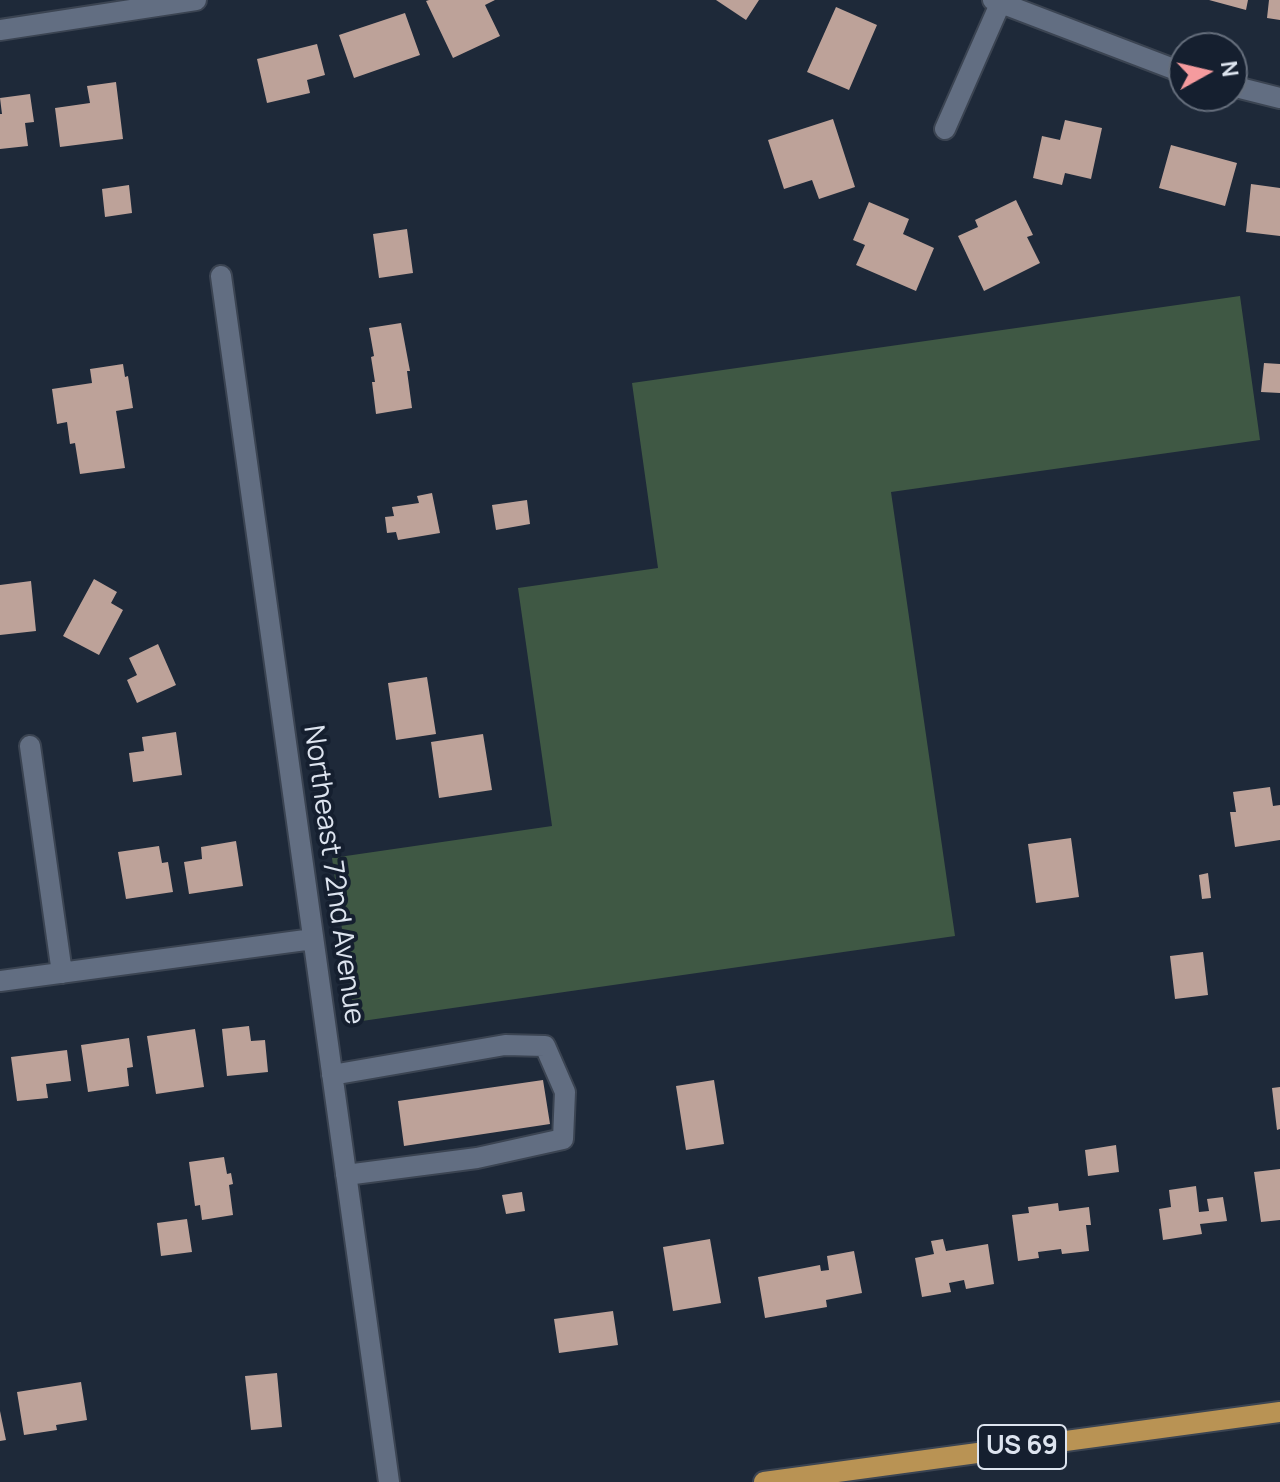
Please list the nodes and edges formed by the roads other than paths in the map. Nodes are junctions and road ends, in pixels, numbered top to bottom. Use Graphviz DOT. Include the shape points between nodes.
graph roads {
  1 [pos="196,0"];
  2 [pos="996,2"];
  3 [pos="0,30"];
  4 [pos="1168,67"];
  5 [pos="1248,90"];
  6 [pos="1280,98"];
  7 [pos="945,129"];
  8 [pos="221,276"];
  9 [pos="30,746"];
  10 [pos="313,939"];
  11 [pos="62,973"];
  12 [pos="0,981"];
  13 [pos="332,1075"];
  14 [pos="346,1175"];
  15 [pos="1280,1412"];
  16 [pos="389,1482"];
  17 [pos="764,1482"];
  1 -- 3 [label="street"];
  2 -- 4 [label="street"];
  2 -- 7 [label="street"];
  5 -- 6 [label="street"];
  8 -- 10 [label="street, Northeast 72nd Avenue"];
  9 -- 11 [label="street"];
  10 -- 11 [label="street"];
  10 -- 13 [label="street, Northeast 72nd Avenue"];
  11 -- 12 [label="street"];
  13 -- 14 [label="street, Northeast 72nd Avenue"];
  13 -- 14 [label="street" via="505,1045 545,1046 565,1092 563,1139 477,1158"];
  14 -- 16 [label="street, Northeast 72nd Avenue"];
  15 -- 17 [label="main road, US 69"];
}
